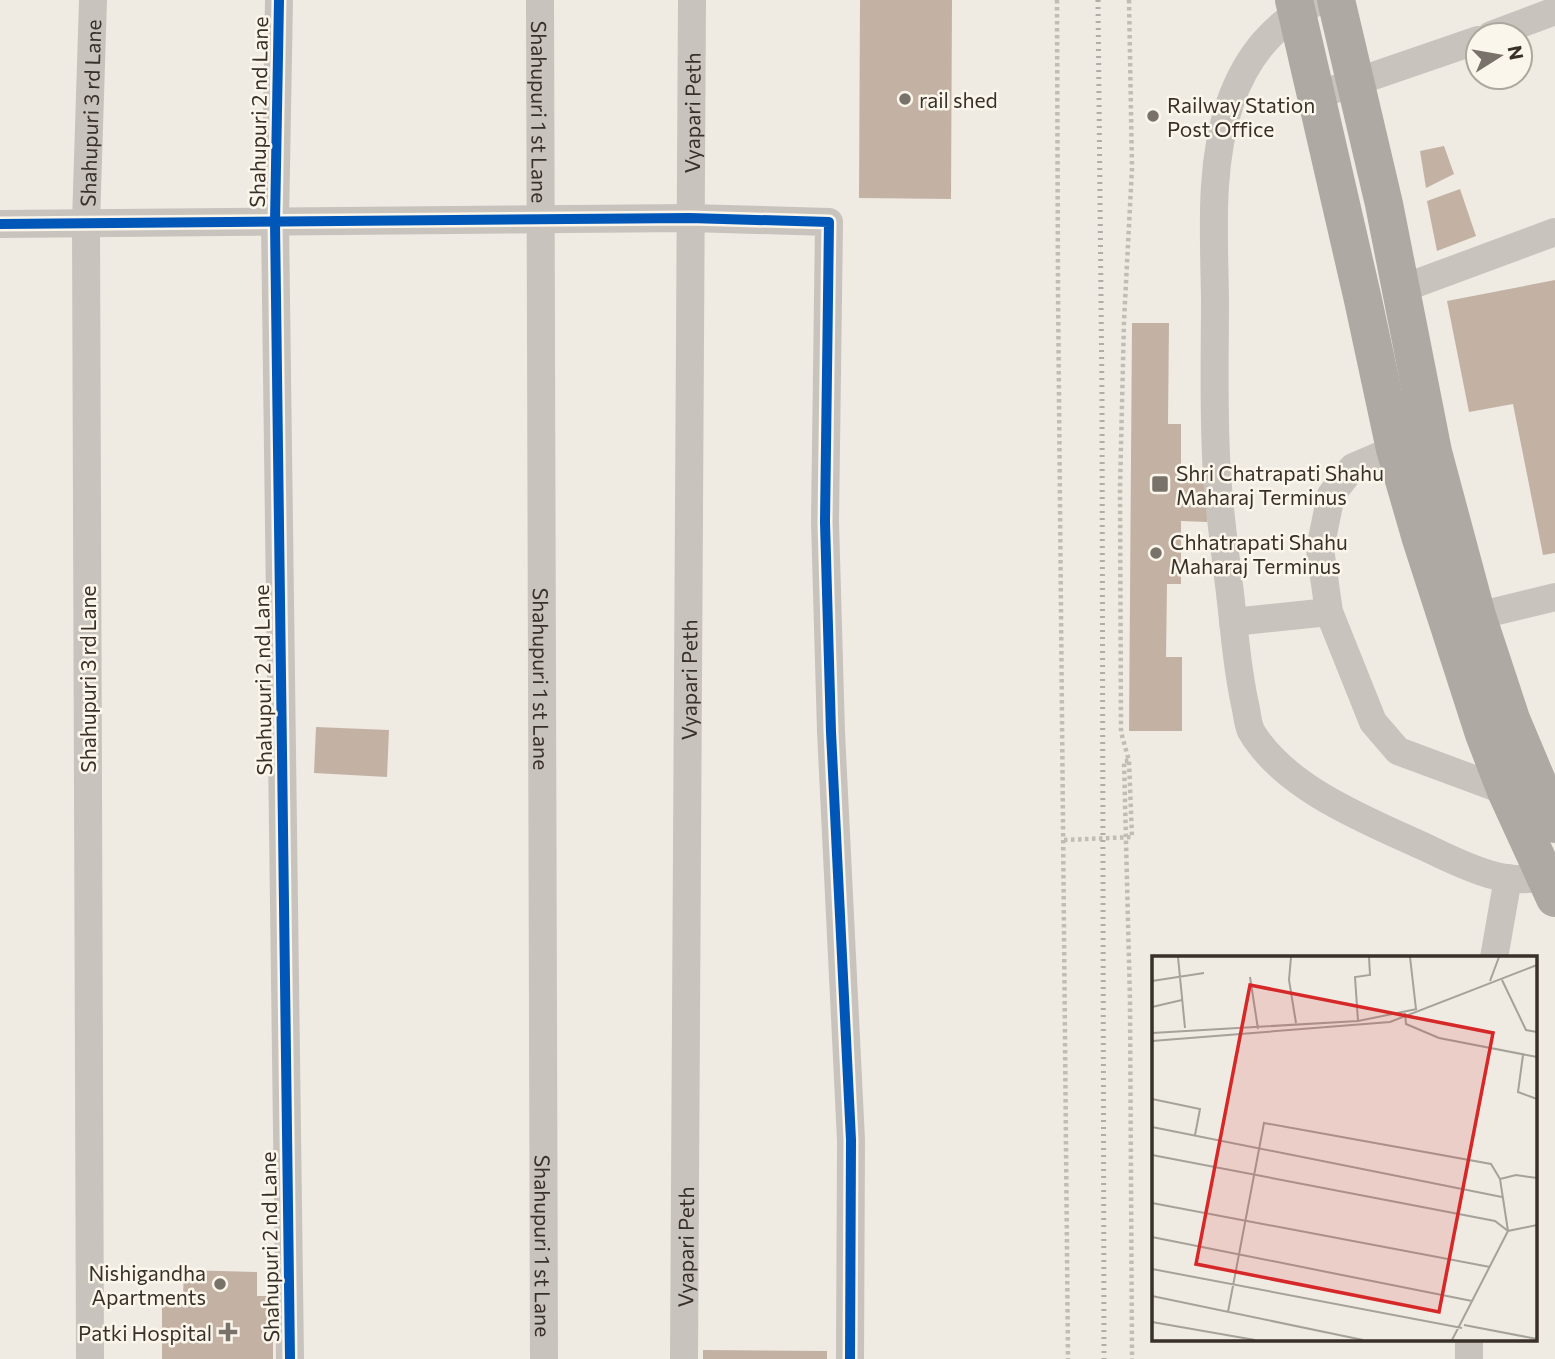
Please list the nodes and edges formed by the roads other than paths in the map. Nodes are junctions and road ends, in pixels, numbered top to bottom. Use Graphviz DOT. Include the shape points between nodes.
graph roads {
  1 [pos="93,0"];
  2 [pos="279,0"];
  3 [pos="540,0"];
  4 [pos="692,0"];
  5 [pos="1336,0"];
  6 [pos="1304,4"];
  7 [pos="1555,11"];
  8 [pos="1529,21"];
  9 [pos="1464,45"];
  10 [pos="1355,82"];
  11 [pos="1315,96"];
  12 [pos="691,218"];
  13 [pos="540,220"];
  14 [pos="275,222"];
  15 [pos="86,223"];
  16 [pos="0,224"];
  17 [pos="1555,232"];
  18 [pos="1401,289"];
  19 [pos="1395,449"];
  20 [pos="1555,597"];
  21 [pos="1329,612"];
  22 [pos="1477,616"];
  23 [pos="1233,622"];
  24 [pos="1523,790"];
  25 [pos="1555,824"];
  26 [pos="1540,881"];
  27 [pos="1495,956"];
  28 [pos="90,1359"];
  29 [pos="290,1359"];
  30 [pos="544,1359"];
  31 [pos="684,1359"];
  32 [pos="850,1359"];
  1 -- 15 [label="street, Shahupuri 3 rd Lane"];
  2 -- 14 [label="street, Shahupuri 2 nd Lane"];
  3 -- 13 [label="street, Shahupuri 1 st Lane"];
  4 -- 12 [label="street, Vyapari Peth"];
  5 -- 10 [label="highway"];
  6 -- 11 [label="highway"];
  6 -- 23 [label="street" via="1255,52 1231,101 1218,149 1214,209 1217,473"];
  7 -- 8 [label="street"];
  9 -- 10 [label="street"];
  10 -- 11 [label="street"];
  10 -- 18 [label="highway"];
  11 -- 19 [label="highway"];
  12 -- 13 [label="street"];
  12 -- 31 [label="street, Vyapari Peth"];
  12 -- 32 [label="street" via="829,222 825,522 851,1140"];
  13 -- 14 [label="street"];
  13 -- 30 [label="street, Shahupuri 1 st Lane"];
  14 -- 15 [label="street"];
  14 -- 29 [label="street, Shahupuri 2 nd Lane"];
  15 -- 16 [label="street"];
  15 -- 28 [label="street, Shahupuri 3 rd Lane"];
  17 -- 18 [label="street"];
  18 -- 22 [label="highway" via="1425,417"];
  19 -- 21 [label="street" via="1353,467 1331,495 1320,549"];
  19 -- 24 [label="highway" via="1484,734"];
  20 -- 22 [label="street"];
  21 -- 23 [label="street"];
  21 -- 24 [label="street" via="1373,722 1398,751"];
  22 -- 24 [label="highway" via="1511,719"];
  23 -- 26 [label="street" via="1250,729 1280,767 1367,820 1477,872"];
  24 -- 25 [label="highway"];
  24 -- 26 [label="highway"];
  26 -- 27 [label="street"];
}
